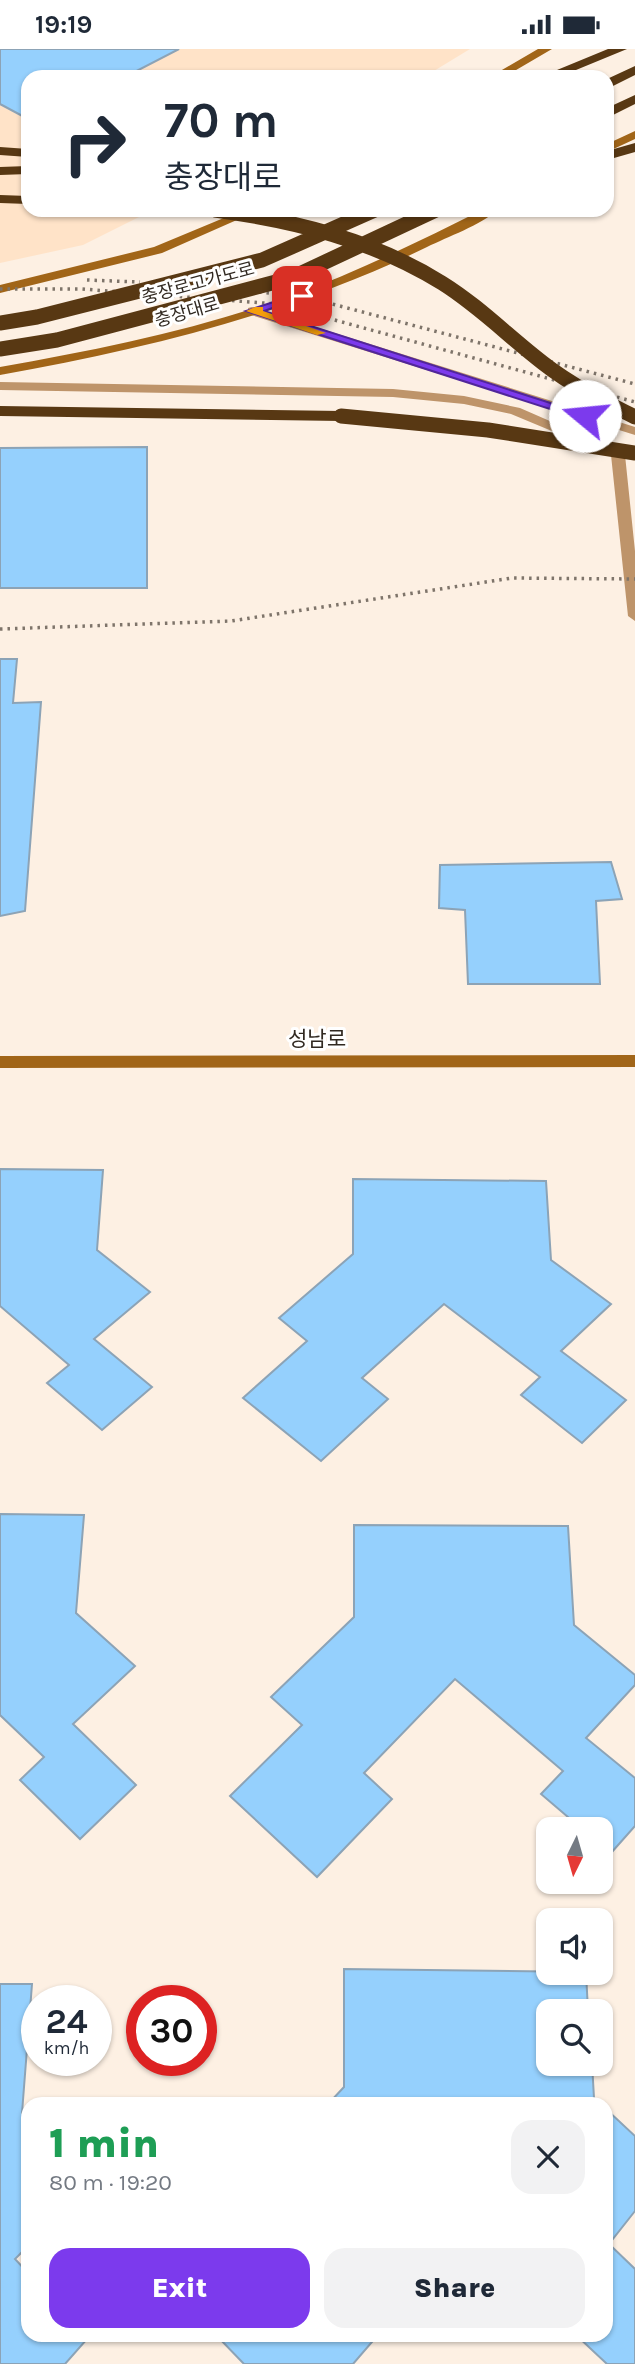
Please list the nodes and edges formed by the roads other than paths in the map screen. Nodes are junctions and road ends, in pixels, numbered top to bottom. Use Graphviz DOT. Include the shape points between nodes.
graph roads {
  1 [pos="547,49"];
  2 [pos="620,49"];
  3 [pos="509,70"];
  4 [pos="565,70"];
  5 [pos="635,70"];
  6 [pos="614,81"];
  7 [pos="635,99"];
  8 [pos="614,110"];
  9 [pos="635,134"];
  10 [pos="614,145"];
  11 [pos="635,147"];
  12 [pos="0,151"];
  13 [pos="21,152"];
  14 [pos="614,154"];
  15 [pos="21,170"];
  16 [pos="0,171"];
  17 [pos="0,184"];
  18 [pos="21,184"];
  19 [pos="0,199"];
  20 [pos="21,200"];
  21 [pos="237,217"];
  22 [pos="261,217"];
  23 [pos="359,217"];
  24 [pos="421,217"];
  25 [pos="476,217"];
  26 [pos="0,289"];
  27 [pos="252,311"];
  28 [pos="0,323"];
  29 [pos="0,349"];
  30 [pos="0,371"];
  31 [pos="0,386"];
  32 [pos="0,411"];
  33 [pos="635,417"];
  34 [pos="635,431"];
  35 [pos="635,453"];
  36 [pos="618,454"];
  37 [pos="635,459"];
  38 [pos="635,616"];
  39 [pos="635,1061"];
  40 [pos="0,1062"];
  1 -- 3 [label="main road"];
  2 -- 4 [label="highway"];
  5 -- 6 [label="highway"];
  7 -- 8 [label="highway"];
  9 -- 10 [label="main road"];
  11 -- 14 [label="highway"];
  12 -- 13 [label="highway"];
  15 -- 16 [label="highway"];
  17 -- 18 [label="highway"];
  19 -- 20 [label="highway"];
  21 -- 26 [label="main road" via="158,250"];
  22 -- 33 [label="highway, bridge" via="351,240 442,282 544,364"];
  23 -- 28 [label="highway, 충장로고가도로, bridge" via="262,260"];
  24 -- 29 [label="highway, 충장로고가도로, bridge" via="291,278 57,340"];
  25 -- 27 [label="main road, 충장대로" via="334,284"];
  27 -- 30 [label="main road, 충장대로" via="81,358"];
  27 -- 34 [label="street"];
  31 -- 36 [label="street" via="393,393 464,400 515,411"];
  32 -- 35 [label="highway, bridge" via="341,416 456,424"];
  36 -- 37 [label="street"];
  36 -- 38 [label="street"];
  39 -- 40 [label="main road, 성남로"];
}
